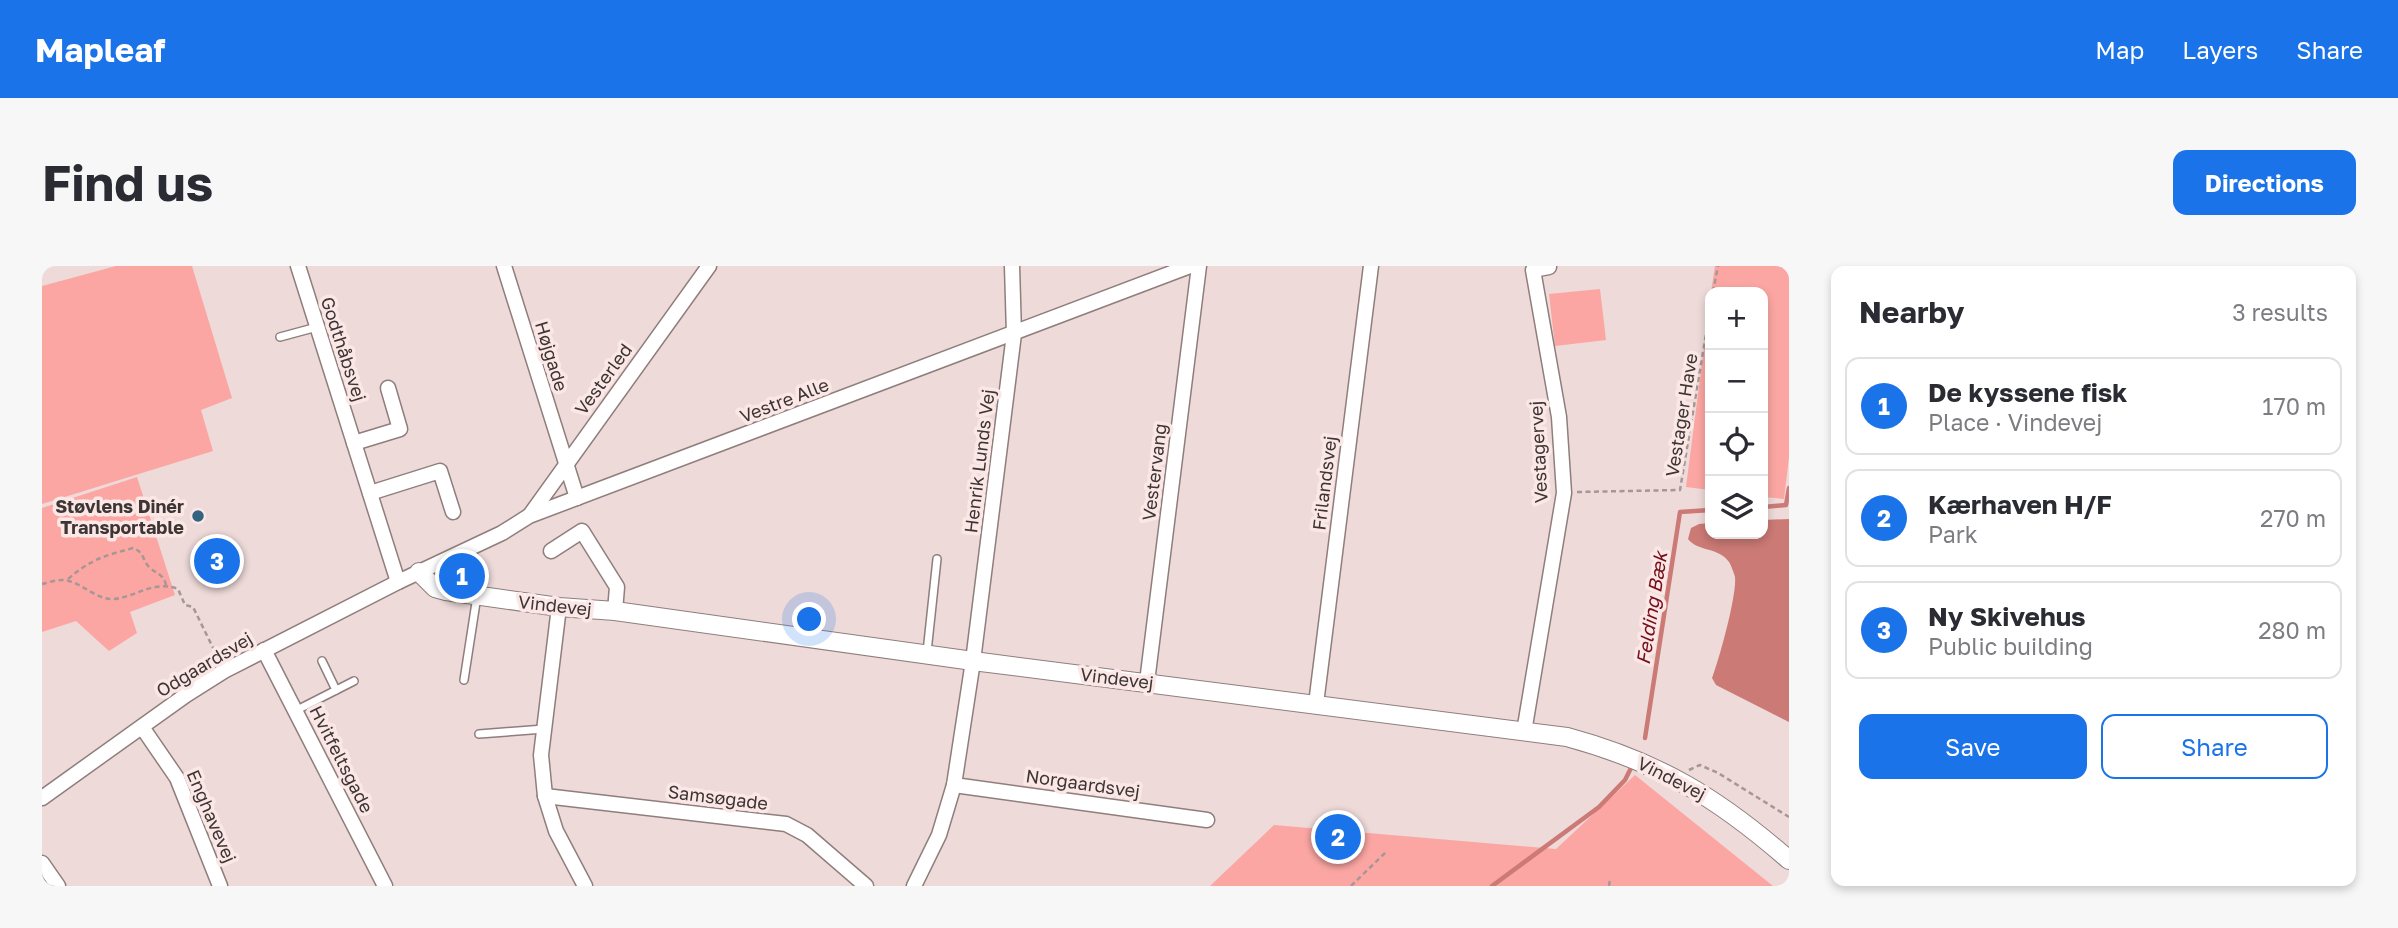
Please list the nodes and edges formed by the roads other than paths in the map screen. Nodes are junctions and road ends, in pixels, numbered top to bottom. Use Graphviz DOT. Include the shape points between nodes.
graph roads {
  1 [pos="298,266"];
  2 [pos="504,266"];
  3 [pos="709,266"];
  4 [pos="1012,266"];
  5 [pos="1191,266"];
  6 [pos="1199,266"];
  7 [pos="1371,266"];
  8 [pos="1549,267"];
  9 [pos="317,327"];
  10 [pos="1014,334"];
  11 [pos="279,337"];
  12 [pos="388,388"];
  13 [pos="354,443"];
  14 [pos="565,464"];
  15 [pos="370,493"];
  16 [pos="577,498"];
  17 [pos="453,512"];
  18 [pos="529,516"];
  19 [pos="551,551"];
  20 [pos="937,559"];
  21 [pos="419,572"];
  22 [pos="398,582"];
  23 [pos="477,595"];
  24 [pos="559,607"];
  25 [pos="615,611"];
  26 [pos="264,650"];
  27 [pos="927,655"];
  28 [pos="322,661"];
  29 [pos="973,661"];
  30 [pos="464,680"];
  31 [pos="354,681"];
  32 [pos="1147,682"];
  33 [pos="336,690"];
  34 [pos="1316,704"];
  35 [pos="295,711"];
  36 [pos="142,727"];
  37 [pos="545,729"];
  38 [pos="1524,732"];
  39 [pos="479,734"];
  40 [pos="954,785"];
  41 [pos="545,796"];
  42 [pos="42,798"];
  43 [pos="1207,820"];
  44 [pos="1789,860"];
  45 [pos="42,863"];
  46 [pos="58,886"];
  47 [pos="220,886"];
  48 [pos="385,886"];
  49 [pos="585,886"];
  50 [pos="866,886"];
  51 [pos="914,886"];
  1 -- 9 [label="street, Godthåbsvej"];
  2 -- 14 [label="street, Højgade"];
  3 -- 14 [label="street, Vesterled"];
  4 -- 10 [label="street, Henrik Lunds Vej"];
  5 -- 10 [label="street, Vestre Alle"];
  6 -- 32 [label="street, Vestervang"];
  7 -- 34 [label="street, Frilandsvej"];
  8 -- 38 [label="street, Vestagervej" via="1533,270 1559,417 1564,492"];
  9 -- 11 [label="lane"];
  9 -- 13 [label="street, Godthåbsvej"];
  10 -- 16 [label="street, Vestre Alle"];
  10 -- 29 [label="street, Henrik Lunds Vej"];
  12 -- 13 [label="street, Godthåbsvej" via="400,429"];
  13 -- 15 [label="street, Godthåbsvej"];
  14 -- 16 [label="street, Højgade"];
  14 -- 18 [label="street, Vesterled"];
  15 -- 17 [label="street" via="440,471"];
  15 -- 22 [label="street, Godthåbsvej"];
  16 -- 18 [label="street, Vestre Alle"];
  18 -- 21 [label="street, Vestre Alle"];
  19 -- 25 [label="street" via="582,531 617,587"];
  20 -- 27 [label="lane"];
  21 -- 22 [label="street, Vestre Alle"];
  21 -- 23 [label="street, Vindevej" via="435,588"];
  22 -- 26 [label="street, Odgaardsvej"];
  23 -- 24 [label="street, Vindevej"];
  23 -- 30 [label="lane"];
  24 -- 25 [label="street, Vindevej"];
  24 -- 37 [label="street"];
  25 -- 27 [label="street, Vindevej"];
  26 -- 35 [label="street, Hvitfeltsgade"];
  26 -- 36 [label="street, Odgaardsvej" via="224,671"];
  27 -- 29 [label="street, Vindevej"];
  28 -- 33 [label="lane"];
  29 -- 32 [label="street, Vindevej"];
  29 -- 40 [label="street"];
  31 -- 33 [label="lane"];
  32 -- 34 [label="street, Vindevej"];
  33 -- 35 [label="lane"];
  34 -- 38 [label="street, Vindevej"];
  35 -- 48 [label="street, Hvitfeltsgade"];
  36 -- 42 [label="street, Odgaardsvej"];
  36 -- 47 [label="street, Enghavevej" via="177,778"];
  37 -- 39 [label="lane"];
  37 -- 41 [label="street" via="541,755"];
  38 -- 44 [label="street, Vindevej" via="1609,748 1680,780 1719,803"];
  40 -- 43 [label="street, Norgaardsvej"];
  40 -- 51 [label="street" via="939,835"];
  41 -- 49 [label="street" via="556,831"];
  41 -- 50 [label="street, Samsøgade" via="786,824 807,835"];
  45 -- 46 [label="street"];
}
